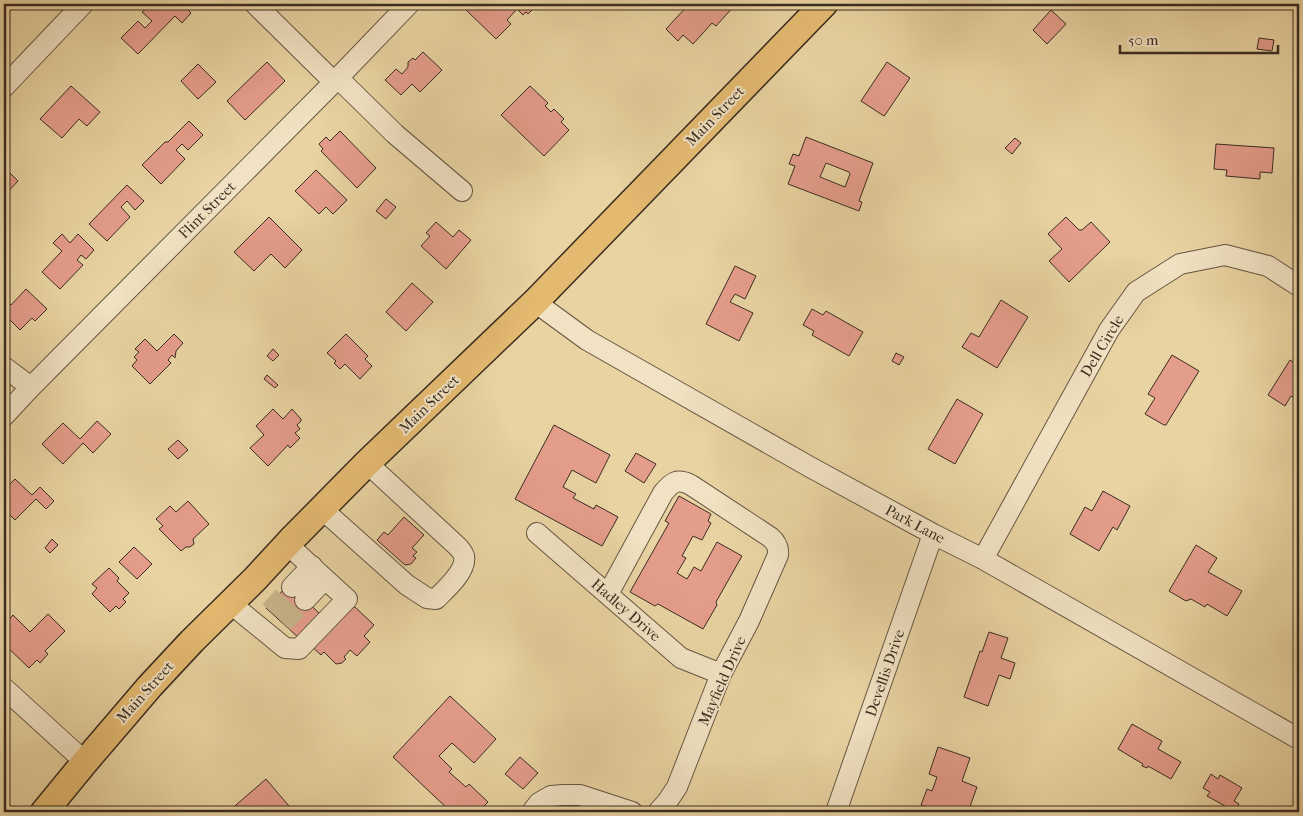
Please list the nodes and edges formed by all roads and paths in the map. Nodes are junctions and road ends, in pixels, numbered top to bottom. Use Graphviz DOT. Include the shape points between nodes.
graph roads {
  1 [pos="83,4"];
  2 [pos="255,4"];
  3 [pos="409,4"];
  4 [pos="824,4"];
  5 [pos="336,80"];
  6 [pos="4,87"];
  7 [pos="462,191"];
  8 [pos="1299,286"];
  9 [pos="535,302"];
  10 [pos="4,367"];
  11 [pos="31,387"];
  12 [pos="4,416"];
  13 [pos="367,463"];
  14 [pos="322,509"];
  15 [pos="538,533"];
  16 [pos="933,534"];
  17 [pos="288,544"];
  18 [pos="984,559"];
  19 [pos="318,573"];
  20 [pos="299,594"];
  21 [pos="608,594"];
  22 [pos="230,603"];
  23 [pos="721,674"];
  24 [pos="4,688"];
  25 [pos="1299,739"];
  26 [pos="85,762"];
  27 [pos="44,812"];
  28 [pos="532,812"];
  29 [pos="632,812"];
  30 [pos="658,812"];
  31 [pos="836,812"];
  1 -- 6 [label="street"];
  2 -- 5 [label="street"];
  3 -- 5 [label="street, Flint Street"];
  4 -- 9 [label="main road, Main Street"];
  5 -- 7 [label="street"];
  5 -- 11 [label="street, Flint Street"];
  8 -- 18 [label="street, Dell Circle" via="1268,266 1226,255 1180,264 1136,292 1110,330"];
  9 -- 13 [label="main road, Main Street"];
  9 -- 16 [label="street, Park Lane" via="587,340"];
  10 -- 11 [label="street"];
  11 -- 12 [label="street, Flint Street"];
  13 -- 14 [label="main road, Main Street"];
  13 -- 14 [label="street" via="464,555 459,575 436,599 427,598 407,585"];
  14 -- 17 [label="main road, Main Street"];
  15 -- 21 [label="street, Hadley Drive"];
  16 -- 18 [label="street, Park Lane"];
  16 -- 31 [label="street, Devellis Drive"];
  17 -- 19 [label="street"];
  17 -- 22 [label="main road, Main Street"];
  18 -- 25 [label="street, Park Lane"];
  19 -- 20 [label="street"];
  19 -- 22 [label="street" via="347,600 299,648 285,648 270,624"];
  21 -- 23 [label="street, Hadley Drive" via="681,658"];
  21 -- 23 [label="street, Mayfield Drive" via="663,493 678,481 691,484 770,537 777,545 778,555"];
  22 -- 26 [label="main road, Main Street" via="156,680"];
  23 -- 30 [label="street, Mayfield Drive" via="677,787"];
  24 -- 26 [label="street"];
  26 -- 27 [label="main road, Main Street"];
  28 -- 29 [label="street" via="551,796 562,795 580,795"];
}
